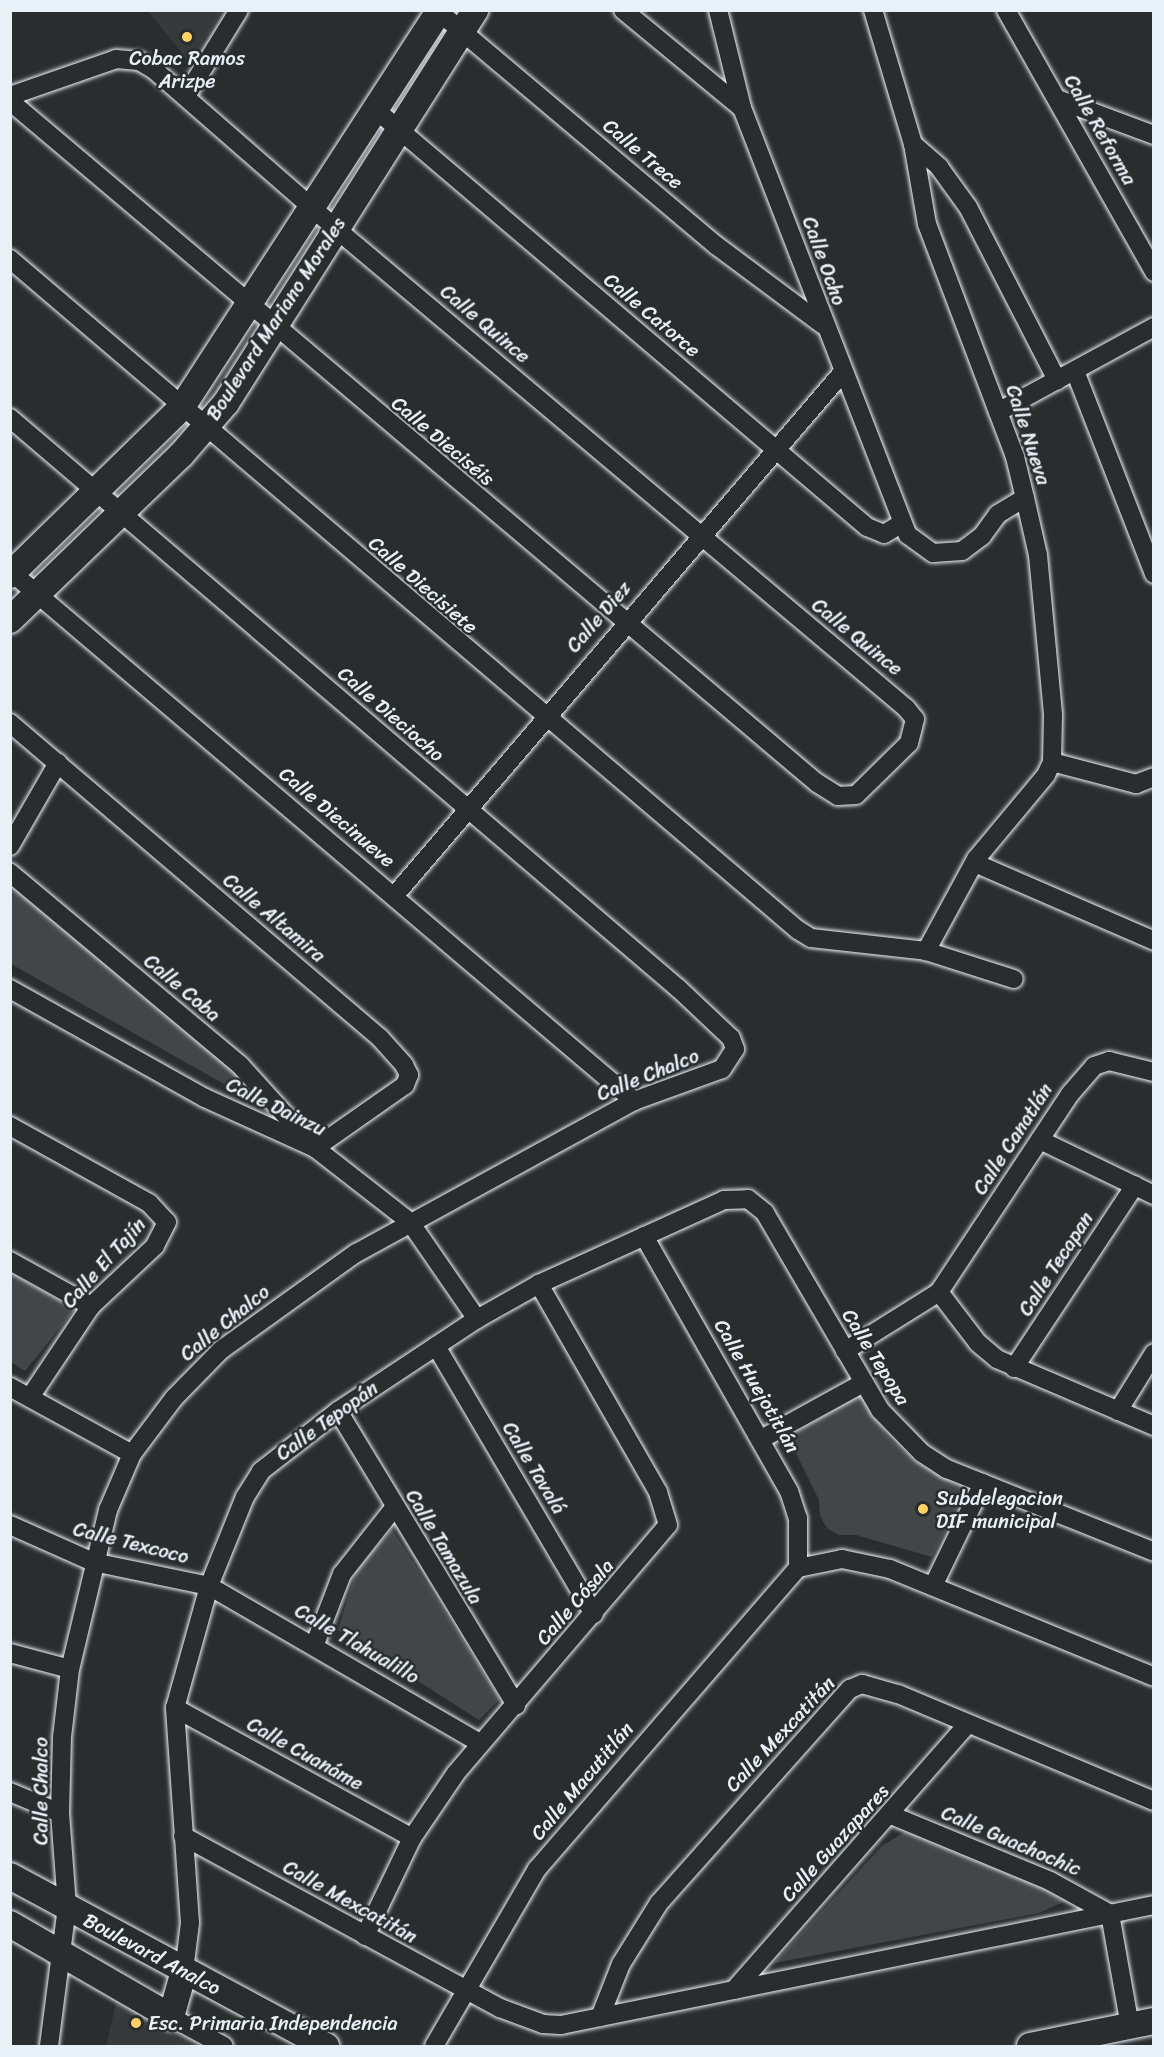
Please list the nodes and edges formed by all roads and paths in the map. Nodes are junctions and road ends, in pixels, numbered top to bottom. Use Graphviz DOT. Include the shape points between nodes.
graph roads {
  1 [pos="239,10"];
  2 [pos="623,10"];
  3 [pos="718,10"];
  4 [pos="873,10"];
  5 [pos="1006,10"];
  6 [pos="439,11"];
  7 [pos="469,21"];
  8 [pos="10,96"];
  9 [pos="186,96"];
  10 [pos="1057,99"];
  11 [pos="10,101"];
  12 [pos="742,108"];
  13 [pos="376,110"];
  14 [pos="398,127"];
  15 [pos="1154,135"];
  16 [pos="913,144"];
  17 [pos="311,207"];
  18 [pos="335,228"];
  19 [pos="10,259"];
  20 [pos="1154,272"];
  21 [pos="250,307"];
  22 [pos="823,325"];
  23 [pos="275,327"];
  24 [pos="1154,327"];
  25 [pos="1075,370"];
  26 [pos="843,372"];
  27 [pos="1057,380"];
  28 [pos="182,407"];
  29 [pos="998,412"];
  30 [pos="10,418"];
  31 [pos="206,428"];
  32 [pos="775,449"];
  33 [pos="98,493"];
  34 [pos="1025,498"];
  35 [pos="120,512"];
  36 [pos="902,523"];
  37 [pos="699,534"];
  38 [pos="11,573"];
  39 [pos="1154,574"];
  40 [pos="36,594"];
  41 [pos="10,620"];
  42 [pos="624,622"];
  43 [pos="543,717"];
  44 [pos="10,723"];
  45 [pos="1052,762"];
  46 [pos="58,763"];
  47 [pos="1154,777"];
  48 [pos="856,795"];
  49 [pos="468,809"];
  50 [pos="10,846"];
  51 [pos="975,863"];
  52 [pos="10,873"];
  53 [pos="395,895"];
  54 [pos="1154,942"];
  55 [pos="926,951"];
  56 [pos="1014,979"];
  57 [pos="10,989"];
  58 [pos="735,1049"];
  59 [pos="1154,1072"];
  60 [pos="634,1101"];
  61 [pos="10,1126"];
  62 [pos="1040,1140"];
  63 [pos="315,1148"];
  64 [pos="1135,1185"];
  65 [pos="1154,1195"];
  66 [pos="765,1214"];
  67 [pos="410,1221"];
  68 [pos="644,1236"];
  69 [pos="10,1261"];
  70 [pos="539,1284"];
  71 [pos="939,1292"];
  72 [pos="91,1306"];
  73 [pos="477,1319"];
  74 [pos="436,1346"];
  75 [pos="845,1351"];
  76 [pos="1154,1353"];
  77 [pos="1014,1368"];
  78 [pos="863,1383"];
  79 [pos="10,1387"];
  80 [pos="30,1397"];
  81 [pos="338,1411"];
  82 [pos="1118,1411"];
  83 [pos="1154,1426"];
  84 [pos="763,1438"];
  85 [pos="132,1454"];
  86 [pos="983,1483"];
  87 [pos="394,1508"];
  88 [pos="10,1525"];
  89 [pos="1154,1552"];
  90 [pos="93,1562"];
  91 [pos="798,1568"];
  92 [pos="934,1584"];
  93 [pos="209,1586"];
  94 [pos="594,1614"];
  95 [pos="315,1644"];
  96 [pos="10,1653"];
  97 [pos="70,1669"];
  98 [pos="1154,1677"];
  99 [pos="516,1705"];
  100 [pos="176,1708"];
  101 [pos="968,1724"];
  102 [pos="480,1743"];
  103 [pos="10,1792"];
  104 [pos="1154,1801"];
  105 [pos="60,1814"];
  106 [pos="891,1815"];
  107 [pos="183,1836"];
  108 [pos="412,1839"];
  109 [pos="10,1876"];
  110 [pos="1154,1905"];
  111 [pos="67,1907"];
  112 [pos="1110,1914"];
  113 [pos="10,1924"];
  114 [pos="365,1936"];
  115 [pos="64,1953"];
  116 [pos="184,1971"];
  117 [pos="734,1990"];
  118 [pos="468,1991"];
  119 [pos="171,2017"];
  120 [pos="600,2017"];
  121 [pos="1142,2023"];
  122 [pos="49,2046"];
  123 [pos="224,2046"];
  124 [pos="326,2046"];
  125 [pos="434,2046"];
  126 [pos="1030,2046"];
  1 -- 9 [label="street"];
  2 -- 12 [label="street"];
  3 -- 12 [label="street, Calle Ocho"];
  4 -- 16 [label="street, Calle Nueva"];
  5 -- 10 [label="street, Calle Reforma"];
  6 -- 7 [label="street, Calle Trece"];
  6 -- 13 [label="street, Boulevard Mariano Morales"];
  7 -- 14 [label="street, Boulevard Mariano Morales"];
  7 -- 22 [label="street, Calle Trece" via="717,246"];
  8 -- 9 [label="street, Calle Quince" via="127,59 153,69"];
  9 -- 17 [label="street, Calle Quince"];
  10 -- 15 [label="street"];
  10 -- 20 [label="street, Calle Reforma"];
  11 -- 21 [label="street, Calle Dieciséis"];
  12 -- 22 [label="street, Calle Ocho"];
  13 -- 14 [label="street, Calle Catorce"];
  13 -- 17 [label="street, Boulevard Mariano Morales"];
  14 -- 18 [label="street, Boulevard Mariano Morales"];
  14 -- 32 [label="street, Calle Catorce"];
  16 -- 27 [label="street" via="939,167 968,207"];
  16 -- 29 [label="street, Calle Nueva" via="927,224"];
  17 -- 18 [label="street, Calle Quince"];
  17 -- 21 [label="street, Boulevard Mariano Morales"];
  18 -- 23 [label="street, Boulevard Mariano Morales"];
  18 -- 37 [label="street, Calle Quince"];
  19 -- 28 [label="street, Calle Diecisiete"];
  21 -- 23 [label="street, Calle Dieciséis"];
  21 -- 28 [label="street, Boulevard Mariano Morales"];
  22 -- 26 [label="street, Calle Ocho"];
  23 -- 31 [label="street, Boulevard Mariano Morales"];
  23 -- 42 [label="street, Calle Dieciséis"];
  24 -- 25 [label="street"];
  25 -- 27 [label="street"];
  25 -- 39 [label="street"];
  26 -- 32 [label="street, Calle Diez"];
  26 -- 36 [label="street, Calle Ocho"];
  27 -- 29 [label="street"];
  28 -- 31 [label="street, Calle Diecisiete"];
  28 -- 33 [label="street, Boulevard Mariano Morales"];
  29 -- 34 [label="street, Calle Nueva"];
  30 -- 33 [label="street, Calle Dieciocho"];
  31 -- 35 [label="street, Boulevard Mariano Morales"];
  31 -- 43 [label="street, Calle Diecisiete"];
  32 -- 36 [label="street, Calle Catorce" via="873,532 890,534"];
  32 -- 37 [label="street, Calle Diez"];
  33 -- 35 [label="street, Calle Dieciocho"];
  33 -- 38 [label="street, Boulevard Mariano Morales"];
  34 -- 36 [label="street, Calle Ocho" via="998,514 970,547 952,554 922,549"];
  34 -- 45 [label="street, Calle Nueva" via="1045,615"];
  35 -- 40 [label="street, Boulevard Mariano Morales"];
  35 -- 49 [label="street, Calle Dieciocho"];
  37 -- 42 [label="street, Calle Diez"];
  37 -- 48 [label="street, Calle Quince" via="915,719 909,743"];
  38 -- 40 [label="street, Calle Diecinueve"];
  40 -- 41 [label="street, Boulevard Mariano Morales"];
  40 -- 53 [label="street, Calle Diecinueve"];
  42 -- 43 [label="street, Calle Diez"];
  42 -- 48 [label="street, Calle Dieciséis" via="817,783 838,796"];
  43 -- 49 [label="street, Calle Diez"];
  43 -- 55 [label="street, Calle Diecisiete" via="811,938"];
  44 -- 46 [label="street, Calle Altamira"];
  45 -- 47 [label="street" via="1136,784"];
  45 -- 51 [label="street, Calle Nueva" via="1037,792"];
  46 -- 50 [label="street"];
  46 -- 63 [label="street, Calle Altamira" via="380,1038 404,1065 409,1075 396,1094"];
  49 -- 53 [label="street, Calle Diez"];
  49 -- 58 [label="street, Calle Dieciocho" via="710,1017 731,1038"];
  51 -- 54 [label="street"];
  51 -- 55 [label="street, Calle Nueva"];
  52 -- 63 [label="street, Calle Coba" via="240,1065"];
  53 -- 60 [label="street, Calle Diecinueve"];
  55 -- 56 [label="street"];
  57 -- 63 [label="street, Calle Dainzu" via="205,1098"];
  58 -- 60 [label="street, Calle Chalco" via="722,1069"];
  59 -- 62 [label="street, Calle Canatlán" via="1109,1061 1094,1066"];
  60 -- 67 [label="street, Calle Chalco"];
  61 -- 72 [label="street, Calle El Tajín" via="149,1203 167,1222 155,1246"];
  62 -- 64 [label="street"];
  62 -- 71 [label="street, Calle Canatlán"];
  63 -- 67 [label="street, Calle Dainzu"];
  64 -- 65 [label="street"];
  64 -- 77 [label="street, Calle Tecapan"];
  66 -- 68 [label="street, Calle Tepopán" via="757,1204 736,1197"];
  66 -- 75 [label="street, Calle Tepopa"];
  67 -- 73 [label="street, Calle Dainzu"];
  67 -- 85 [label="street, Calle Chalco" via="356,1253 221,1350 174,1398"];
  68 -- 70 [label="street, Calle Tepopán"];
  68 -- 84 [label="street, Calle Huejotitlán"];
  69 -- 72 [label="street"];
  70 -- 73 [label="street, Calle Tepopán"];
  70 -- 94 [label="street, Calle Cósala" via="658,1492 668,1525"];
  71 -- 75 [label="street, Calle Canatlán"];
  71 -- 77 [label="street" via="978,1343"];
  72 -- 80 [label="street, Calle El Tajín"];
  73 -- 74 [label="street, Calle Tepopán"];
  74 -- 81 [label="street, Calle Tepopán"];
  74 -- 94 [label="street, Calle Tavalá"];
  75 -- 78 [label="street, Calle Tepopa"];
  76 -- 82 [label="street"];
  77 -- 82 [label="street"];
  78 -- 84 [label="street"];
  78 -- 86 [label="street, Calle Tepopa" via="893,1426 922,1454"];
  79 -- 80 [label="street"];
  80 -- 85 [label="street"];
  81 -- 87 [label="street, Calle Tamazula"];
  81 -- 93 [label="street, Calle Tepopán" via="261,1471 245,1497"];
  82 -- 83 [label="street"];
  84 -- 91 [label="street, Calle Huejotitlán" via="798,1518"];
  85 -- 90 [label="street, Calle Chalco" via="108,1510"];
  86 -- 89 [label="street, Calle Tepopa"];
  86 -- 92 [label="street"];
  87 -- 95 [label="street" via="342,1574"];
  87 -- 99 [label="street, Calle Tamazula"];
  88 -- 90 [label="street, Calle Texcoco"];
  90 -- 93 [label="street, Calle Texcoco"];
  90 -- 97 [label="street, Calle Chalco"];
  91 -- 92 [label="street" via="821,1561 860,1560"];
  91 -- 118 [label="street, Calle Macutitlán" via="537,1869"];
  92 -- 98 [label="street"];
  93 -- 95 [label="street, Calle Tlahualillo"];
  93 -- 100 [label="street, Calle Tepopán"];
  94 -- 99 [label="street, Calle Cósala"];
  95 -- 102 [label="street, Calle Tlahualillo"];
  96 -- 97 [label="street"];
  97 -- 105 [label="street, Calle Chalco" via="62,1737"];
  99 -- 102 [label="street, Calle Cósala"];
  100 -- 107 [label="street, Calle Tepopán"];
  100 -- 108 [label="street, Calle Cuanáme"];
  101 -- 104 [label="street, Calle Mexcatitán"];
  101 -- 106 [label="street, Calle Guazapares"];
  101 -- 120 [label="street, Calle Mexcatitán" via="878,1687 862,1684 850,1689 659,1903 621,1964"];
  102 -- 108 [label="street, Calle Cósala"];
  103 -- 105 [label="street"];
  105 -- 111 [label="street, Calle Chalco"];
  106 -- 112 [label="street, Calle Guachochic" via="1058,1885"];
  106 -- 117 [label="street, Calle Guazapares"];
  107 -- 114 [label="street, Calle Mexcatitán"];
  107 -- 116 [label="street, Calle Tepopán" via="190,1923"];
  108 -- 114 [label="street, Calle Cósala"];
  109 -- 111 [label="street, Boulevard Analco"];
  110 -- 112 [label="street, Calle Mexcatitán"];
  111 -- 115 [label="street, Calle Chalco"];
  111 -- 116 [label="street, Boulevard Analco"];
  112 -- 117 [label="street, Calle Mexcatitán"];
  112 -- 121 [label="street"];
  113 -- 115 [label="street, Boulevard Analco"];
  114 -- 118 [label="street, Calle Mexcatitán"];
  115 -- 119 [label="street, Boulevard Analco"];
  115 -- 122 [label="street, Calle Chalco"];
  116 -- 119 [label="street, Calle Tepopán"];
  116 -- 124 [label="street, Boulevard Analco"];
  117 -- 120 [label="street, Calle Mexcatitán"];
  118 -- 120 [label="street, Calle Mexcatitán" via="543,2024"];
  118 -- 125 [label="street, Calle Macutitlán"];
  119 -- 123 [label="street"];
  121 -- 126 [label="street"];
}
